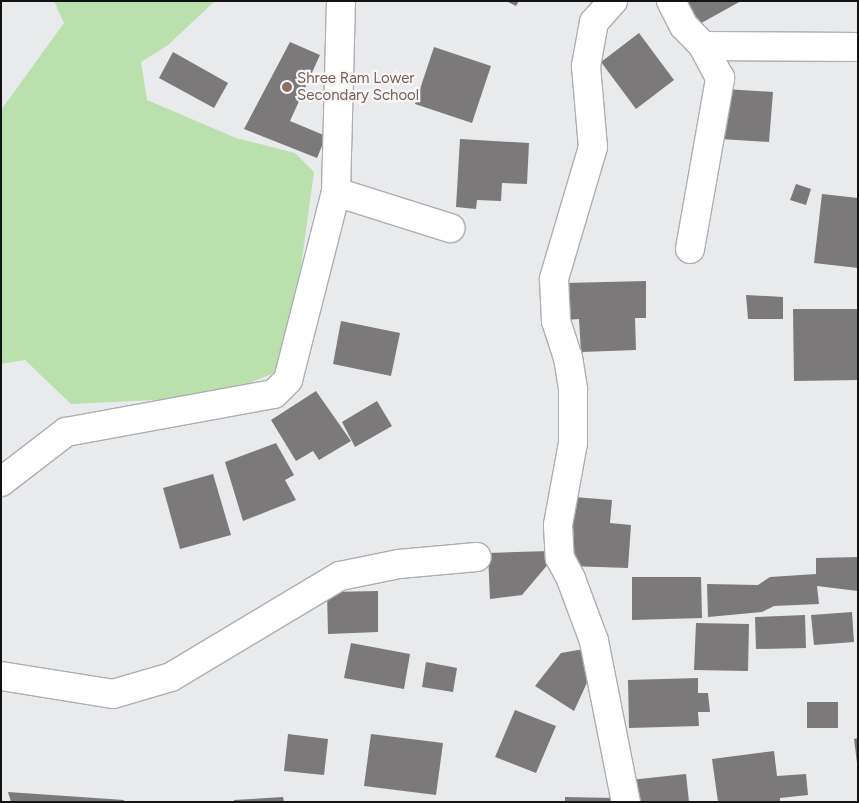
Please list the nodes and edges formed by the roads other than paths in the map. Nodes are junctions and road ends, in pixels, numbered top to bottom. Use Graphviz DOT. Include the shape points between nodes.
graph roads {
  1 [pos="341,1"];
  2 [pos="613,1"];
  3 [pos="671,1"];
  4 [pos="702,46"];
  5 [pos="858,47"];
  6 [pos="336,192"];
  7 [pos="450,228"];
  8 [pos="690,249"];
  9 [pos="1,482"];
  10 [pos="477,557"];
  11 [pos="1,676"];
  12 [pos="626,802"];
  1 -- 6 [label="street"];
  2 -- 12 [label="street" via="594,22 586,66 592,147 554,279 556,321 568,357 572,390 572,443 558,525 560,558 572,579 594,641"];
  3 -- 4 [label="street" via="684,26"];
  4 -- 5 [label="street"];
  4 -- 8 [label="street" via="720,78"];
  6 -- 7 [label="street"];
  6 -- 9 [label="street" via="288,380 274,394 66,432"];
  10 -- 11 [label="street" via="400,564 340,576 171,677 112,694"];
}
